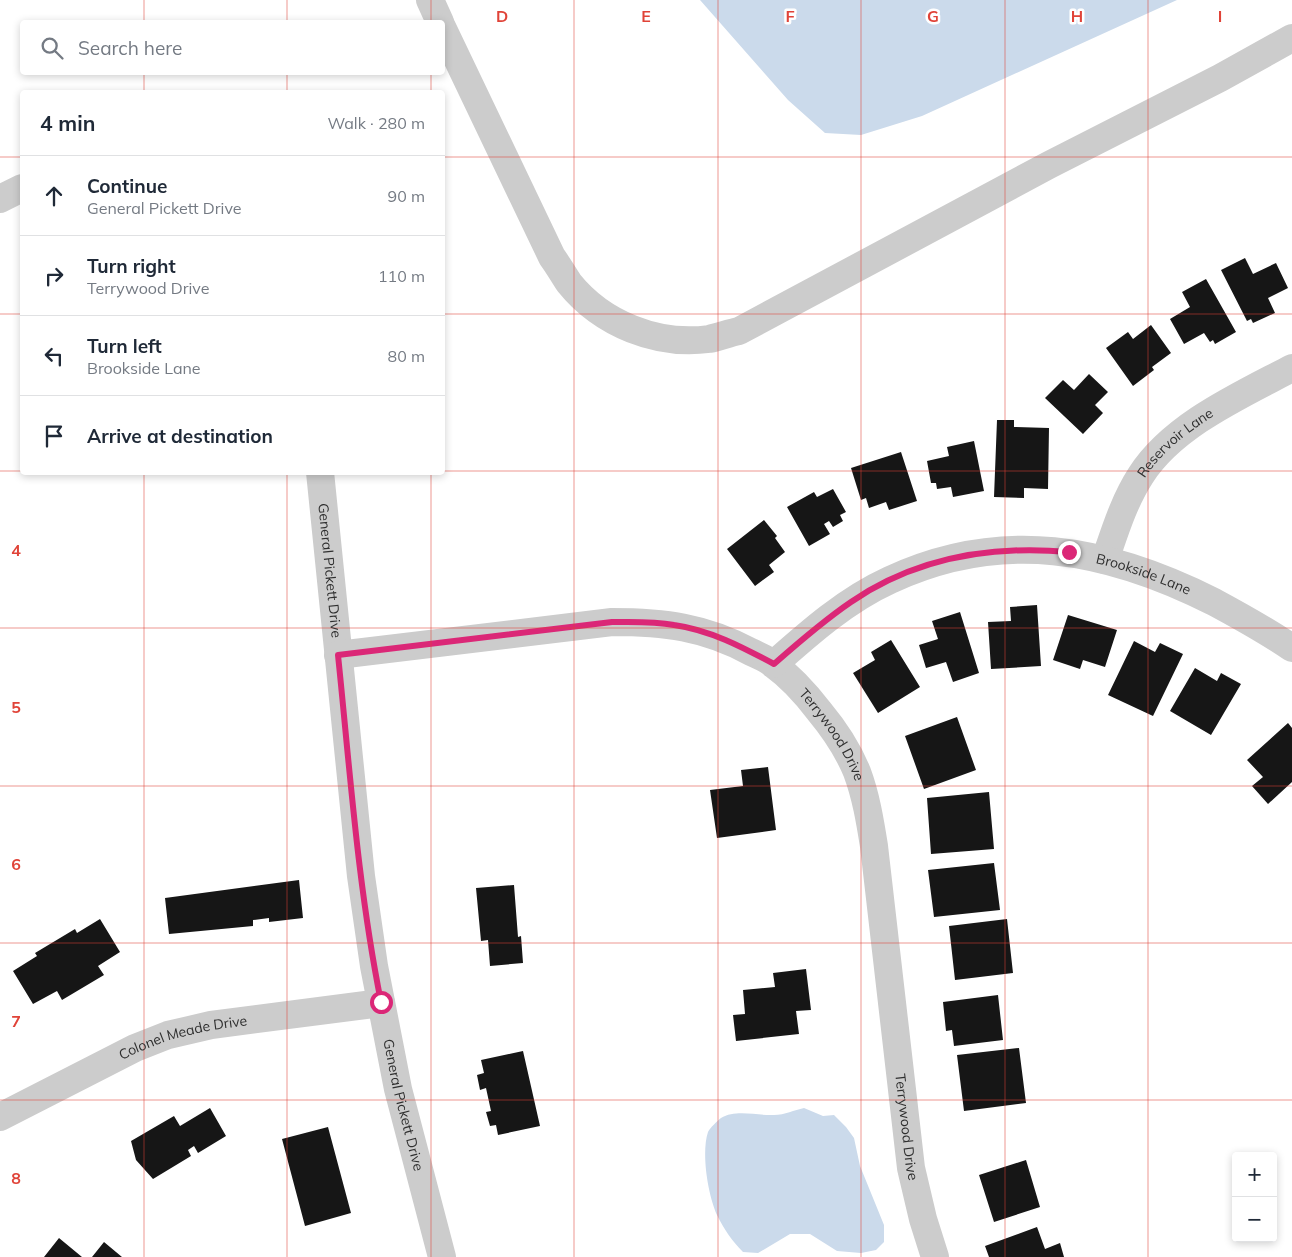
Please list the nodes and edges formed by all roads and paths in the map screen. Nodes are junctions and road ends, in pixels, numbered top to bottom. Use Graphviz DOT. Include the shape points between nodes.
graph roads {
  1 [pos="430,0"];
  2 [pos="439,20"];
  3 [pos="445,33"];
  4 [pos="1292,38"];
  5 [pos="20,189"];
  6 [pos="0,200"];
  7 [pos="1292,368"];
  8 [pos="320,475"];
  9 [pos="1105,560"];
  10 [pos="1292,648"];
  11 [pos="338,655"];
  12 [pos="774,664"];
  13 [pos="381,1002"];
  14 [pos="0,1117"];
  15 [pos="442,1257"];
  16 [pos="935,1257"];
  1 -- 2 [label="street"];
  3 -- 4 [label="street" via="552,257 570,283 592,306 618,324 648,335 678,340 709,338 739,331"];
  5 -- 6 [label="street"];
  7 -- 9 [label="street, Reservoir Lane" via="1209,413 1158,454 1141,474 1127,500"];
  8 -- 11 [label="street, General Pickett Drive"];
  9 -- 10 [label="street, Brookside Lane" via="1149,573 1199,595"];
  9 -- 12 [label="street, Brookside Lane" via="1069,552 1001,550 927,564 852,601"];
  11 -- 12 [label="street, Terrywood Drive" via="612,622 645,622 704,632 737,644"];
  11 -- 13 [label="street, General Pickett Drive" via="361,876"];
  12 -- 16 [label="street, Terrywood Drive" via="804,692 826,719 857,772 868,806 911,1168"];
  13 -- 14 [label="street, Colonel Meade Drive" via="212,1025 168,1035 135,1048"];
  13 -- 15 [label="street, General Pickett Drive" via="398,1089"];
}
